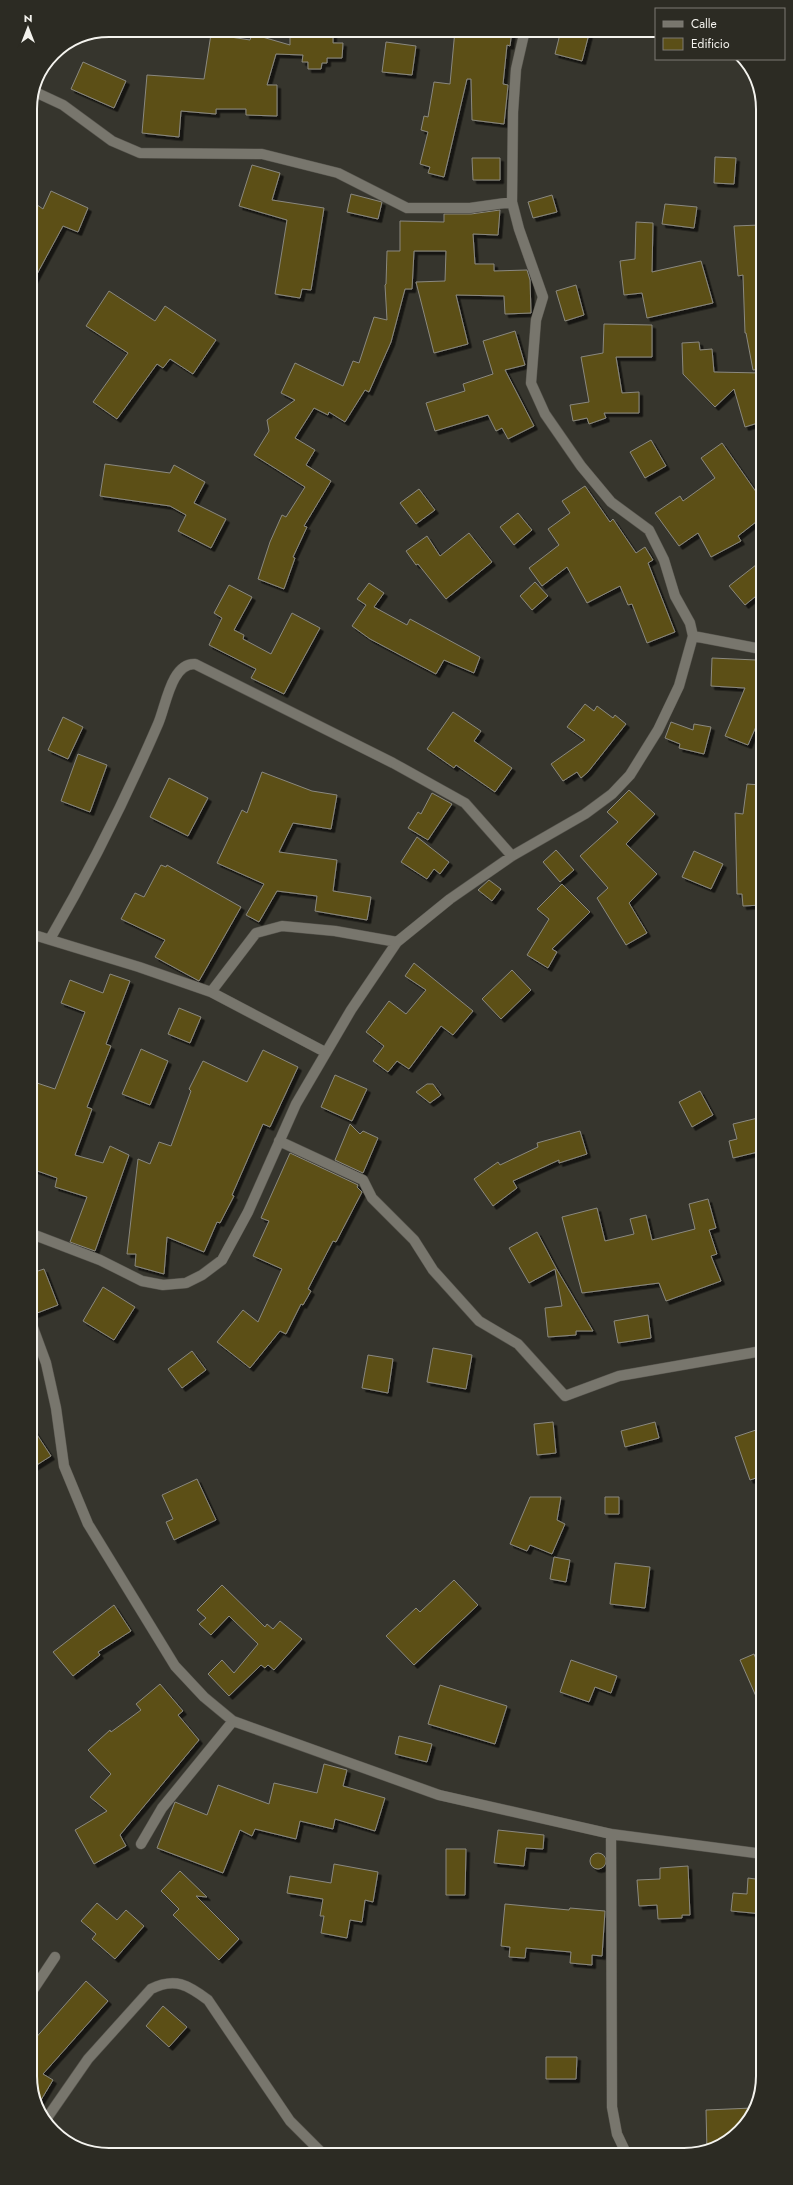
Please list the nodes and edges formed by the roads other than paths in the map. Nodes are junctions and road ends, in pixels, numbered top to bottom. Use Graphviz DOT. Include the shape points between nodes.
graph roads {
  1 [pos="523,37"];
  2 [pos="39,94"];
  3 [pos="512,202"];
  4 [pos="692,636"];
  5 [pos="756,649"];
  6 [pos="512,856"];
  7 [pos="37,936"];
  8 [pos="50,939"];
  9 [pos="397,942"];
  10 [pos="211,992"];
  11 [pos="325,1052"];
  12 [pos="279,1141"];
  13 [pos="37,1236"];
  14 [pos="37,1339"];
  15 [pos="756,1352"];
  16 [pos="233,1721"];
  17 [pos="611,1834"];
  18 [pos="141,1844"];
  19 [pos="756,1853"];
  20 [pos="55,1957"];
  21 [pos="37,1984"];
  22 [pos="49,2116"];
  23 [pos="318,2148"];
  24 [pos="624,2148"];
  1 -- 3 [label="street" via="516,69 513,112"];
  2 -- 3 [label="street" via="62,105 112,141 140,153 262,154 338,173 407,208 470,208"];
  3 -- 4 [label="street" via="518,229 543,297 536,320 531,383 545,414 580,466 611,502 649,530 664,560 674,596 690,623"];
  4 -- 5 [label="street"];
  4 -- 6 [label="street" via="679,686 658,730 630,775 612,794 585,814"];
  6 -- 8 [label="street" via="464,803 372,752 195,664 187,664 181,668 173,681 162,716 131,785"];
  6 -- 9 [label="street"];
  7 -- 8 [label="street"];
  8 -- 10 [label="street"];
  9 -- 10 [label="street" via="335,931 282,926 256,933"];
  9 -- 11 [label="street"];
  10 -- 11 [label="street"];
  11 -- 12 [label="street"];
  12 -- 13 [label="street" via="248,1212 222,1260 186,1283 163,1285 142,1281 100,1260"];
  12 -- 15 [label="street" via="363,1180 372,1198 414,1240 433,1270 479,1321 518,1344 565,1396 619,1376"];
  14 -- 16 [label="street" via="46,1363 56,1408 64,1466 88,1524 176,1666 204,1697"];
  16 -- 17 [label="street" via="440,1795"];
  16 -- 18 [label="street" via="162,1808"];
  17 -- 19 [label="street"];
  17 -- 24 [label="street" via="612,2107 617,2134"];
  20 -- 21 [label="street"];
  22 -- 23 [label="street" via="88,2059 151,1989 161,1984 178,1983 192,1988 208,2000 290,2120"];
}
